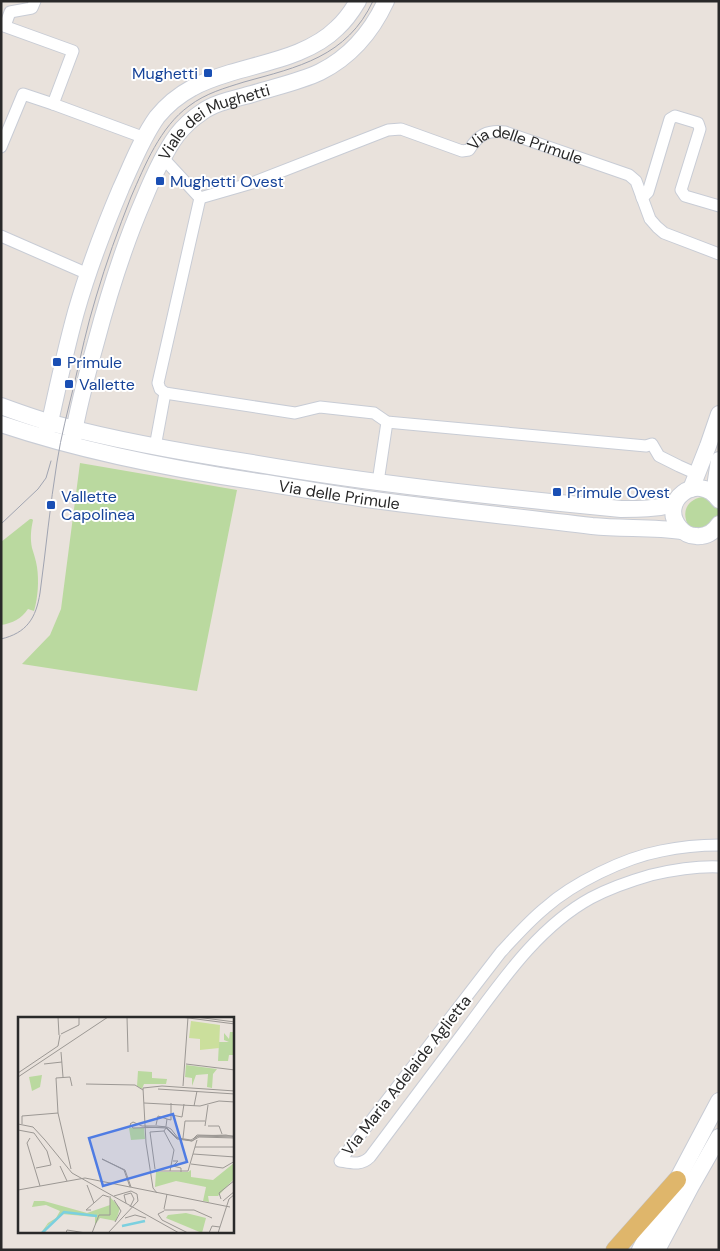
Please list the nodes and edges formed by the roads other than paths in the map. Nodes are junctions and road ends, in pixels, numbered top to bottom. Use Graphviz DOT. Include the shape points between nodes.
graph roads {
  1 [pos="34,1"];
  2 [pos="358,1"];
  3 [pos="386,1"];
  4 [pos="3,26"];
  5 [pos="53,104"];
  6 [pos="145,138"];
  7 [pos="1,147"];
  8 [pos="163,158"];
  9 [pos="200,198"];
  10 [pos="642,198"];
  11 [pos="719,206"];
  12 [pos="1,236"];
  13 [pos="719,254"];
  14 [pos="88,274"];
  15 [pos="165,393"];
  16 [pos="1,406"];
  17 [pos="719,414"];
  18 [pos="50,422"];
  19 [pos="387,422"];
  20 [pos="1,424"];
  21 [pos="75,429"];
  22 [pos="43,438"];
  23 [pos="72,446"];
  24 [pos="155,446"];
  25 [pos="719,460"];
  26 [pos="694,481"];
  27 [pos="378,482"];
  28 [pos="716,497"];
  29 [pos="375,500"];
  30 [pos="674,504"];
  31 [pos="719,524"];
  32 [pos="682,531"];
  33 [pos="711,536"];
  34 [pos="719,845"];
  35 [pos="719,867"];
  36 [pos="719,1101"];
  37 [pos="719,1137"];
  38 [pos="676,1180"];
  39 [pos="657,1209"];
  40 [pos="671,1224"];
  41 [pos="615,1250"];
  42 [pos="640,1250"];
  43 [pos="657,1250"];
  1 -- 4 [label="street" via="32,8 10,12"];
  2 -- 6 [label="main road, Viale dei Mughetti" via="337,29 311,47 212,78 192,88 173,101"];
  3 -- 8 [label="main road, Viale dei Mughetti" via="370,30 336,62 299,80 204,110 178,134"];
  4 -- 5 [label="street" via="73,51"];
  5 -- 6 [label="street, Viale dei Mughetti"];
  5 -- 7 [label="street, Viale dei Mughetti" via="23,94"];
  6 -- 14 [label="main road, Viale dei Mughetti" via="111,210"];
  8 -- 9 [label="street"];
  8 -- 21 [label="main road, Viale dei Mughetti" via="133,222 113,280"];
  9 -- 10 [label="street, Via delle Primule" via="252,183 388,130 401,130 462,151 469,150 484,133 505,132 629,175 636,181"];
  9 -- 15 [label="street" via="158,383"];
  10 -- 11 [label="street" via="648,192 670,119 675,116 698,123 700,128 681,190 685,196"];
  10 -- 13 [label="street, Via delle Primule" via="650,219 664,233"];
  12 -- 14 [label="street"];
  14 -- 18 [label="main road, Viale dei Mughetti"];
  15 -- 19 [label="street" via="295,414 320,407 374,413"];
  15 -- 24 [label="street"];
  16 -- 18 [label="main road, Via delle Primule"];
  17 -- 26 [label="main road"];
  18 -- 21 [label="main road, Via delle Primule"];
  18 -- 22 [label="main road, Viale dei Mughetti"];
  19 -- 26 [label="street" via="652,444 659,456 679,466"];
  19 -- 27 [label="street, Via delle Primule"];
  20 -- 22 [label="main road, Via delle Primule"];
  21 -- 23 [label="main road, Viale dei Mughetti"];
  21 -- 24 [label="main road, Via delle Primule"];
  22 -- 23 [label="main road, Via delle Primule"];
  23 -- 29 [label="main road, Via delle Primule" via="174,468"];
  24 -- 27 [label="main road, Via delle Primule"];
  25 -- 28 [label="main road"];
  26 -- 28 [label="main road" via="696,488 705,488"];
  26 -- 30 [label="main road"];
  27 -- 29 [label="main road"];
  27 -- 30 [label="main road, Via delle Primule" via="621,509 663,508"];
  29 -- 32 [label="main road, Via delle Primule" via="603,527"];
  30 -- 32 [label="main road" via="674,517"];
  31 -- 33 [label="main road"];
  32 -- 33 [label="main road, Via delle Primule" via="689,535"];
  34 -- 35 [label="street, Via Maria Adelaide Aglietta" via="685,847 636,858 587,879 545,907 502,952 340,1161 361,1164 370,1157 521,958 566,914 610,888 635,879 690,868"];
  36 -- 38 [label="main road"];
  37 -- 40 [label="main road"];
  38 -- 39 [label="main road"];
  39 -- 40 [label="main road" via="667,1212"];
  39 -- 41 [label="main road"];
  39 -- 42 [label="main road"];
  40 -- 43 [label="main road"];
}
